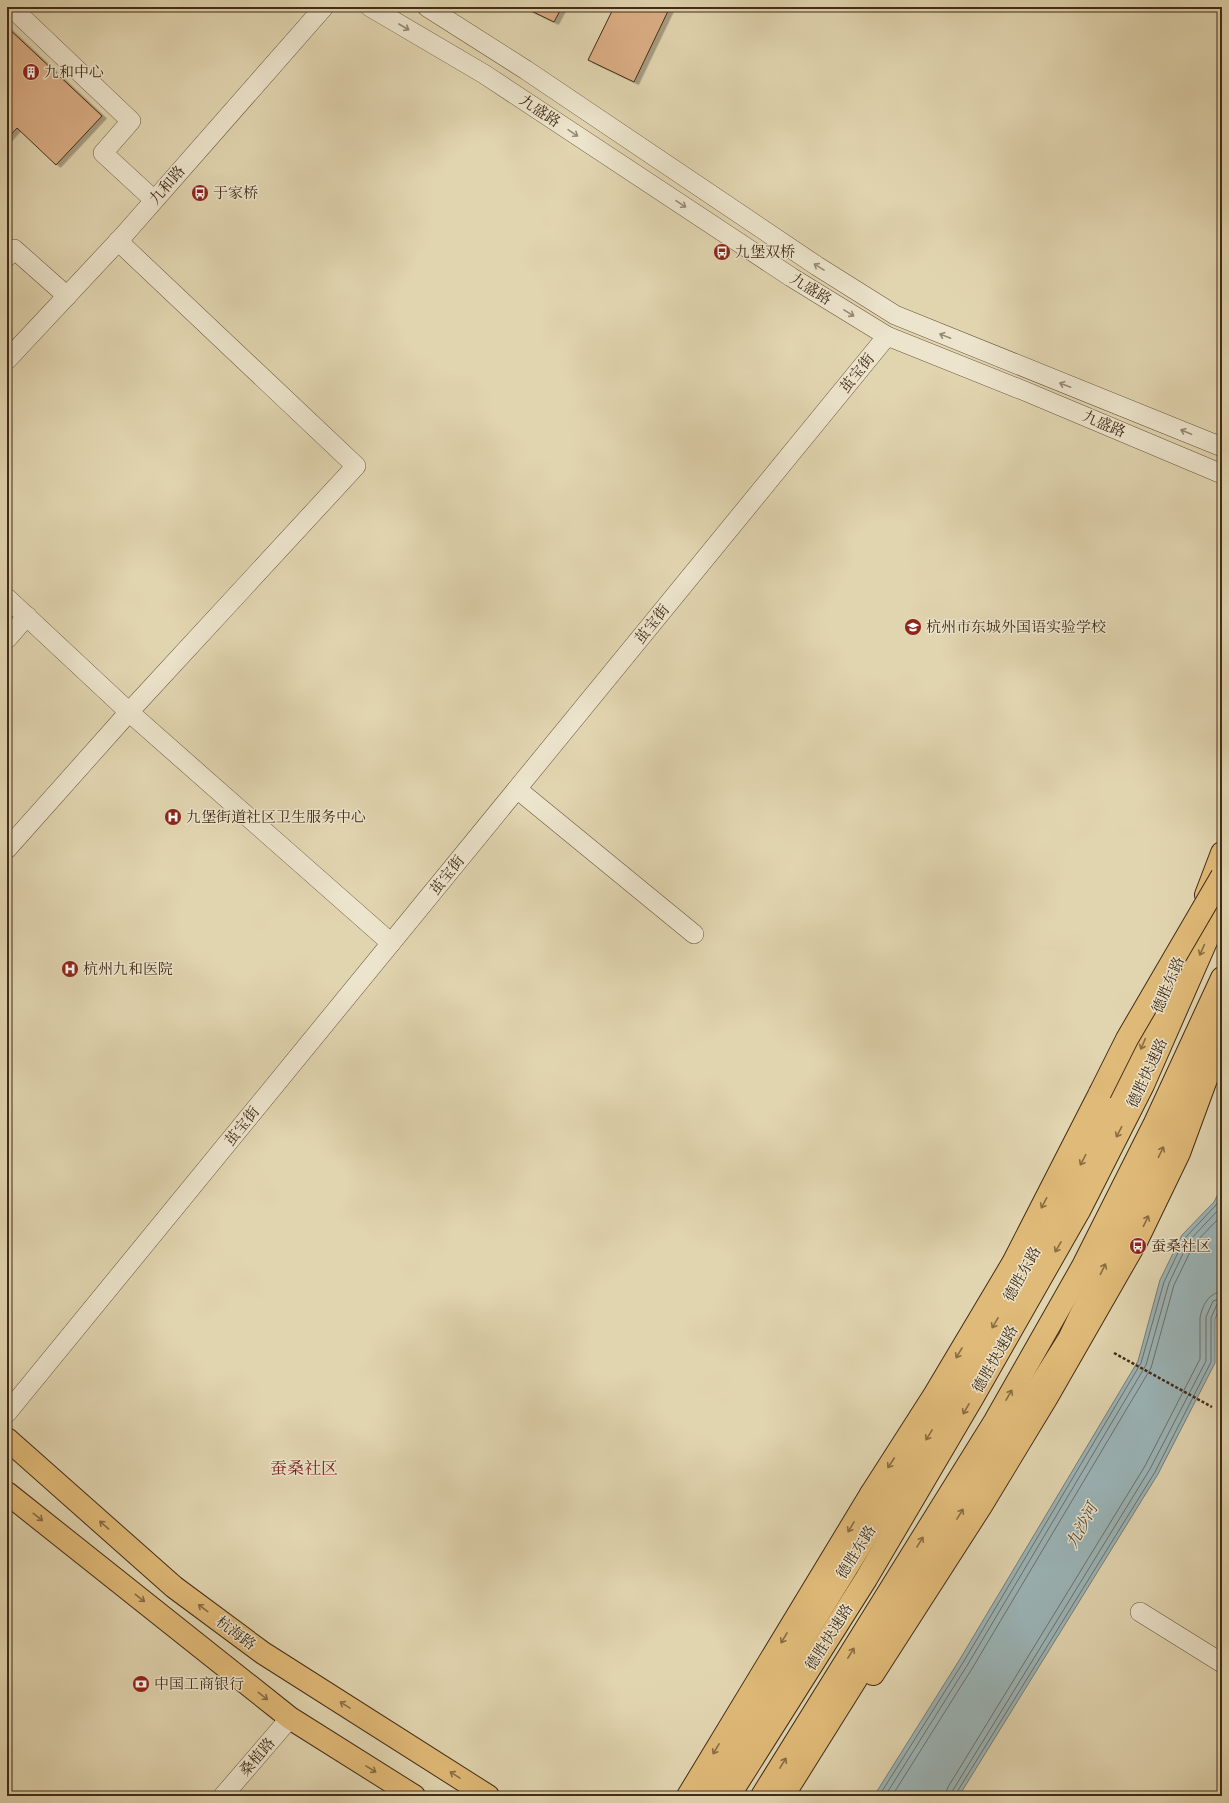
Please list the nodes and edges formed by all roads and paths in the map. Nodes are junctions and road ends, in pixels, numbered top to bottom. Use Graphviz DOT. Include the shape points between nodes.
graph roads {
  1 [pos="11,7"];
  2 [pos="324,7"];
  3 [pos="370,7"];
  4 [pos="427,7"];
  5 [pos="154,200"];
  6 [pos="118,241"];
  7 [pos="7,256"];
  8 [pos="67,296"];
  9 [pos="887,336"];
  10 [pos="7,360"];
  11 [pos="1222,447"];
  12 [pos="1222,474"];
  13 [pos="7,598"];
  14 [pos="27,616"];
  15 [pos="7,639"];
  16 [pos="129,712"];
  17 [pos="517,788"];
  18 [pos="7,849"];
  19 [pos="1222,853"];
  20 [pos="1222,876"];
  21 [pos="1222,901"];
  22 [pos="694,934"];
  23 [pos="391,943"];
  24 [pos="1222,978"];
  25 [pos="1222,1024"];
  26 [pos="1222,1036"];
  27 [pos="1114,1353"];
  28 [pos="1212,1407"];
  29 [pos="7,1413"];
  30 [pos="7,1439"];
  31 [pos="7,1493"];
  32 [pos="1140,1612"];
  33 [pos="1222,1663"];
  34 [pos="290,1718"];
  35 [pos="223,1796"];
  36 [pos="414,1796"];
  37 [pos="488,1796"];
  38 [pos="688,1796"];
  39 [pos="706,1796"];
  40 [pos="729,1796"];
  41 [pos="762,1796"];
  42 [pos="783,1796"];
  1 -- 5 [label="street" via="131,121 103,153"];
  2 -- 5 [label="street, 九和路"];
  3 -- 9 [label="street, 九盛路, one-way" via="484,74 791,277"];
  11 -- 4 [label="street, 九盛路, one-way" via="895,315"];
  5 -- 6 [label="street, 九和路"];
  6 -- 8 [label="street, 九和路"];
  6 -- 16 [label="street" via="356,466"];
  7 -- 8 [label="street" via="14,249"];
  8 -- 10 [label="street, 九和路"];
  9 -- 12 [label="street, 九盛路"];
  9 -- 17 [label="street, 茧宝街"];
  13 -- 14 [label="street"];
  14 -- 15 [label="street"];
  14 -- 16 [label="street"];
  16 -- 18 [label="street"];
  16 -- 23 [label="street"];
  17 -- 22 [label="street"];
  17 -- 23 [label="street, 茧宝街"];
  19 -- 39 [label="main road, 德胜东路, one-way" via="1204,903 1137,1056 1022,1276 937,1421"];
  20 -- 38 [label="main road, one-way, bridge" via="1127,1038 1013,1262"];
  21 -- 40 [label="main road, 德胜快速路, one-way" via="1143,1085 1080,1209 866,1579"];
  23 -- 29 [label="street, 茧宝街"];
  41 -- 24 [label="main road, 德胜快速路, one-way" via="994,1421 1083,1266 1154,1125"];
  42 -- 25 [label="main road, one-way" via="1069,1339"];
  42 -- 26 [label="main road, one-way" via="873,1674 981,1506 1047,1397 1137,1240 1179,1153"];
  27 -- 28 [label="path"];
  37 -- 30 [label="main road, 杭海路, one-way" via="244,1639 174,1587"];
  31 -- 34 [label="main road, one-way"];
  32 -- 33 [label="street"];
  34 -- 35 [label="street, 桑植路"];
  34 -- 36 [label="main road, one-way"];
}
